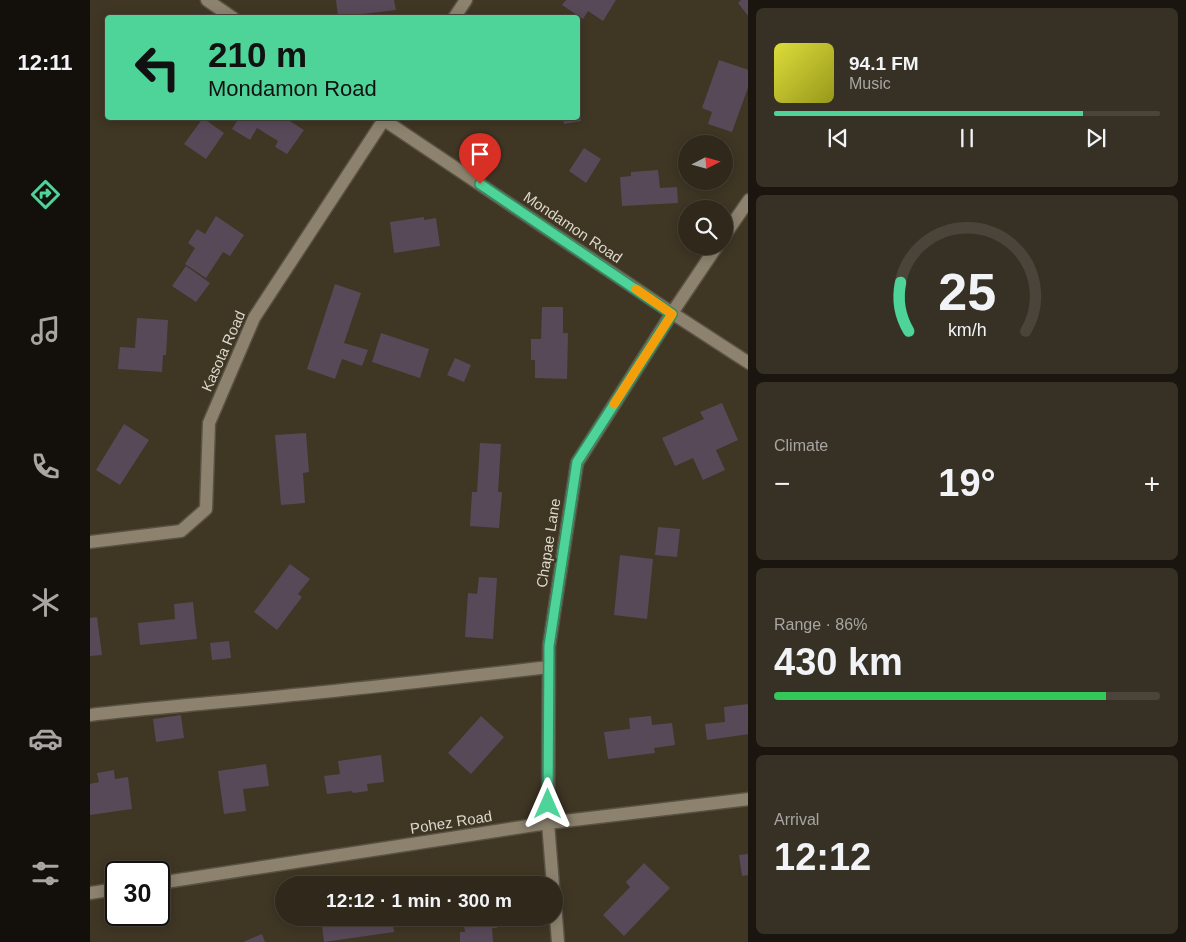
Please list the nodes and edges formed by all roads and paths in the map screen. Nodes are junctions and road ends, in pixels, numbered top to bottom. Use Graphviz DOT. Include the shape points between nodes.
graph roads {
  1 [pos="207,0"];
  2 [pos="466,0"];
  3 [pos="229,15"];
  4 [pos="456,15"];
  5 [pos="382,120"];
  6 [pos="386,120"];
  7 [pos="748,200"];
  8 [pos="733,222"];
  9 [pos="711,255"];
  10 [pos="672,314"];
  11 [pos="748,363"];
  12 [pos="90,542"];
  13 [pos="549,667"];
  14 [pos="90,715"];
  15 [pos="748,799"];
  16 [pos="548,823"];
  17 [pos="552,876"];
  18 [pos="170,881"];
  19 [pos="105,891"];
  20 [pos="90,893"];
  21 [pos="557,926"];
  22 [pos="558,942"];
  1 -- 3 [label="street"];
  2 -- 4 [label="street"];
  5 -- 12 [label="street, Kasota Road" via="254,318 209,423 206,509 182,531"];
  6 -- 10 [label="street, Mondamon Road"];
  7 -- 8 [label="street"];
  9 -- 10 [label="street, Chapae Lane"];
  10 -- 11 [label="street, Mondamon Road"];
  10 -- 13 [label="street, Chapae Lane" via="577,462 549,646"];
  13 -- 14 [label="street"];
  13 -- 16 [label="street, Chapae Lane"];
  15 -- 16 [label="street, Pohez Road"];
  16 -- 17 [label="street, Chapae Lane"];
  16 -- 18 [label="street, Pohez Road"];
  19 -- 20 [label="street"];
  21 -- 22 [label="street"];
}
